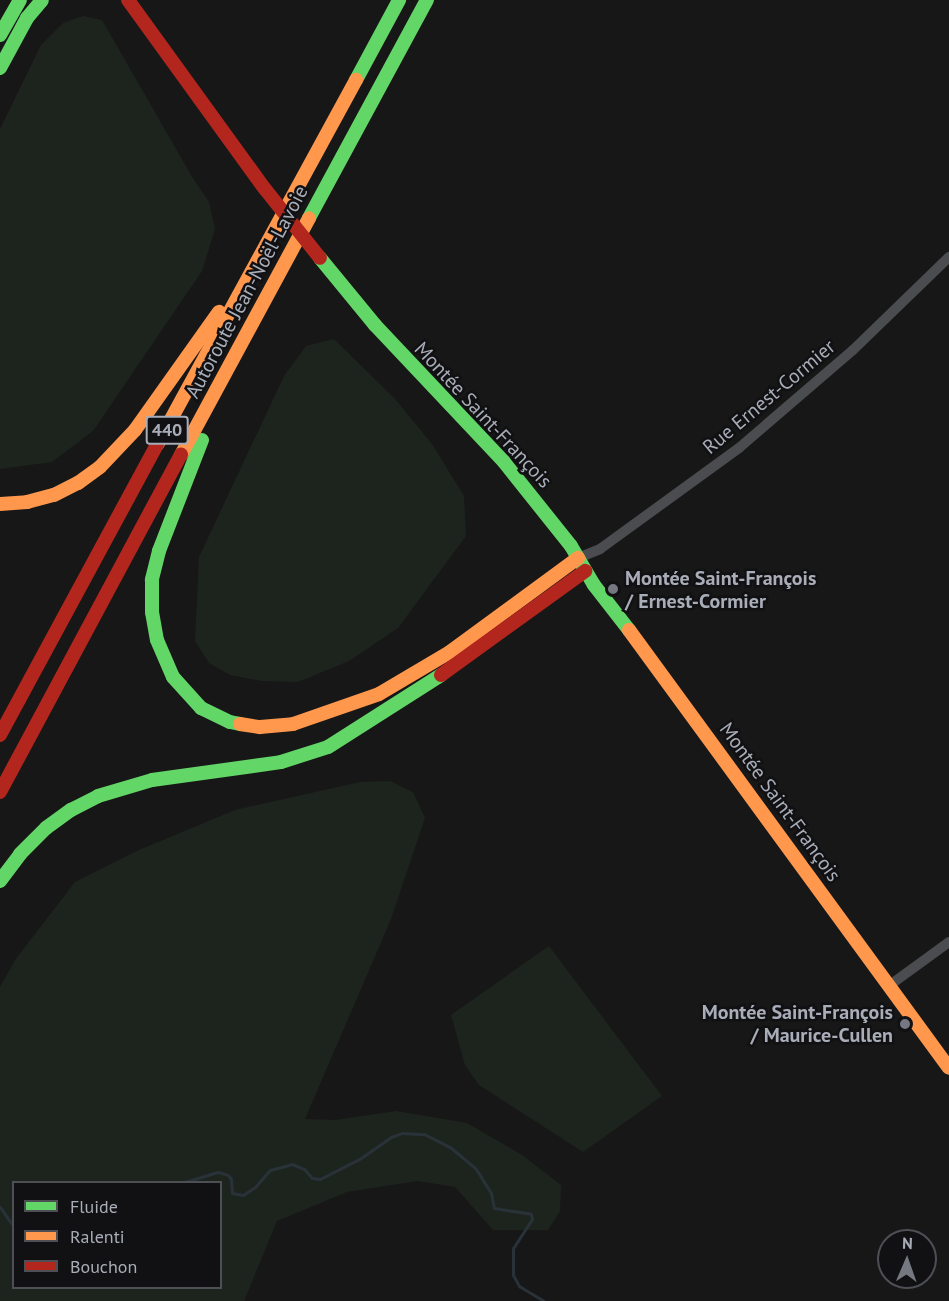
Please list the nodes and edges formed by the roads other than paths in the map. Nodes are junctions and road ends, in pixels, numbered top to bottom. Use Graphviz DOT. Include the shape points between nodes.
graph roads {
  1 [pos="20,0"];
  2 [pos="42,0"];
  3 [pos="128,0"];
  4 [pos="399,0"];
  5 [pos="427,0"];
  6 [pos="0,35"];
  7 [pos="0,68"];
  8 [pos="263,252"];
  9 [pos="949,256"];
  10 [pos="244,338"];
  11 [pos="0,504"];
  12 [pos="600,549"];
  13 [pos="578,558"];
  14 [pos="585,571"];
  15 [pos="58,686"];
  16 [pos="0,735"];
  17 [pos="0,792"];
  18 [pos="0,807"];
  19 [pos="0,881"];
  20 [pos="949,942"];
  21 [pos="890,985"];
  22 [pos="949,1068"];
  1 -- 6 [label="main road"];
  2 -- 7 [label="main road" via="27,18"];
  3 -- 13 [label="main road, Montée Saint-François, bridge" via="320,258 395,348 512,471"];
  4 -- 8 [label="main road, Autoroute Jean-Noël-Lavoie / 440"];
  5 -- 10 [label="main road, Autoroute Jean-Noël-Lavoie / 440"];
  8 -- 11 [label="main road" via="143,420 107,461 86,479 54,495"];
  8 -- 16 [label="main road, Autoroute Jean-Noël-Lavoie / 440"];
  9 -- 12 [label="street, Rue Ernest-Cormier" via="807,392 730,455"];
  10 -- 13 [label="main road" via="165,532 152,580 153,621 160,650 180,686 201,708 230,722 268,727 302,722 355,704 424,669"];
  10 -- 15 [label="main road, Autoroute Jean-Noël-Lavoie / 440"];
  12 -- 13 [label="street, Rue Ernest-Cormier"];
  12 -- 14 [label="street, Rue Ernest-Cormier"];
  13 -- 14 [label="main road, Montée Saint-François"];
  14 -- 19 [label="main road" via="412,695 328,747 281,762 152,780 98,796 46,828"];
  14 -- 21 [label="main road, Montée Saint-François"];
  15 -- 17 [label="main road, Autoroute Jean-Noël-Lavoie / 440"];
  15 -- 18 [label="main road"];
  20 -- 21 [label="street"];
  21 -- 22 [label="main road, Montée Saint-François"];
}
